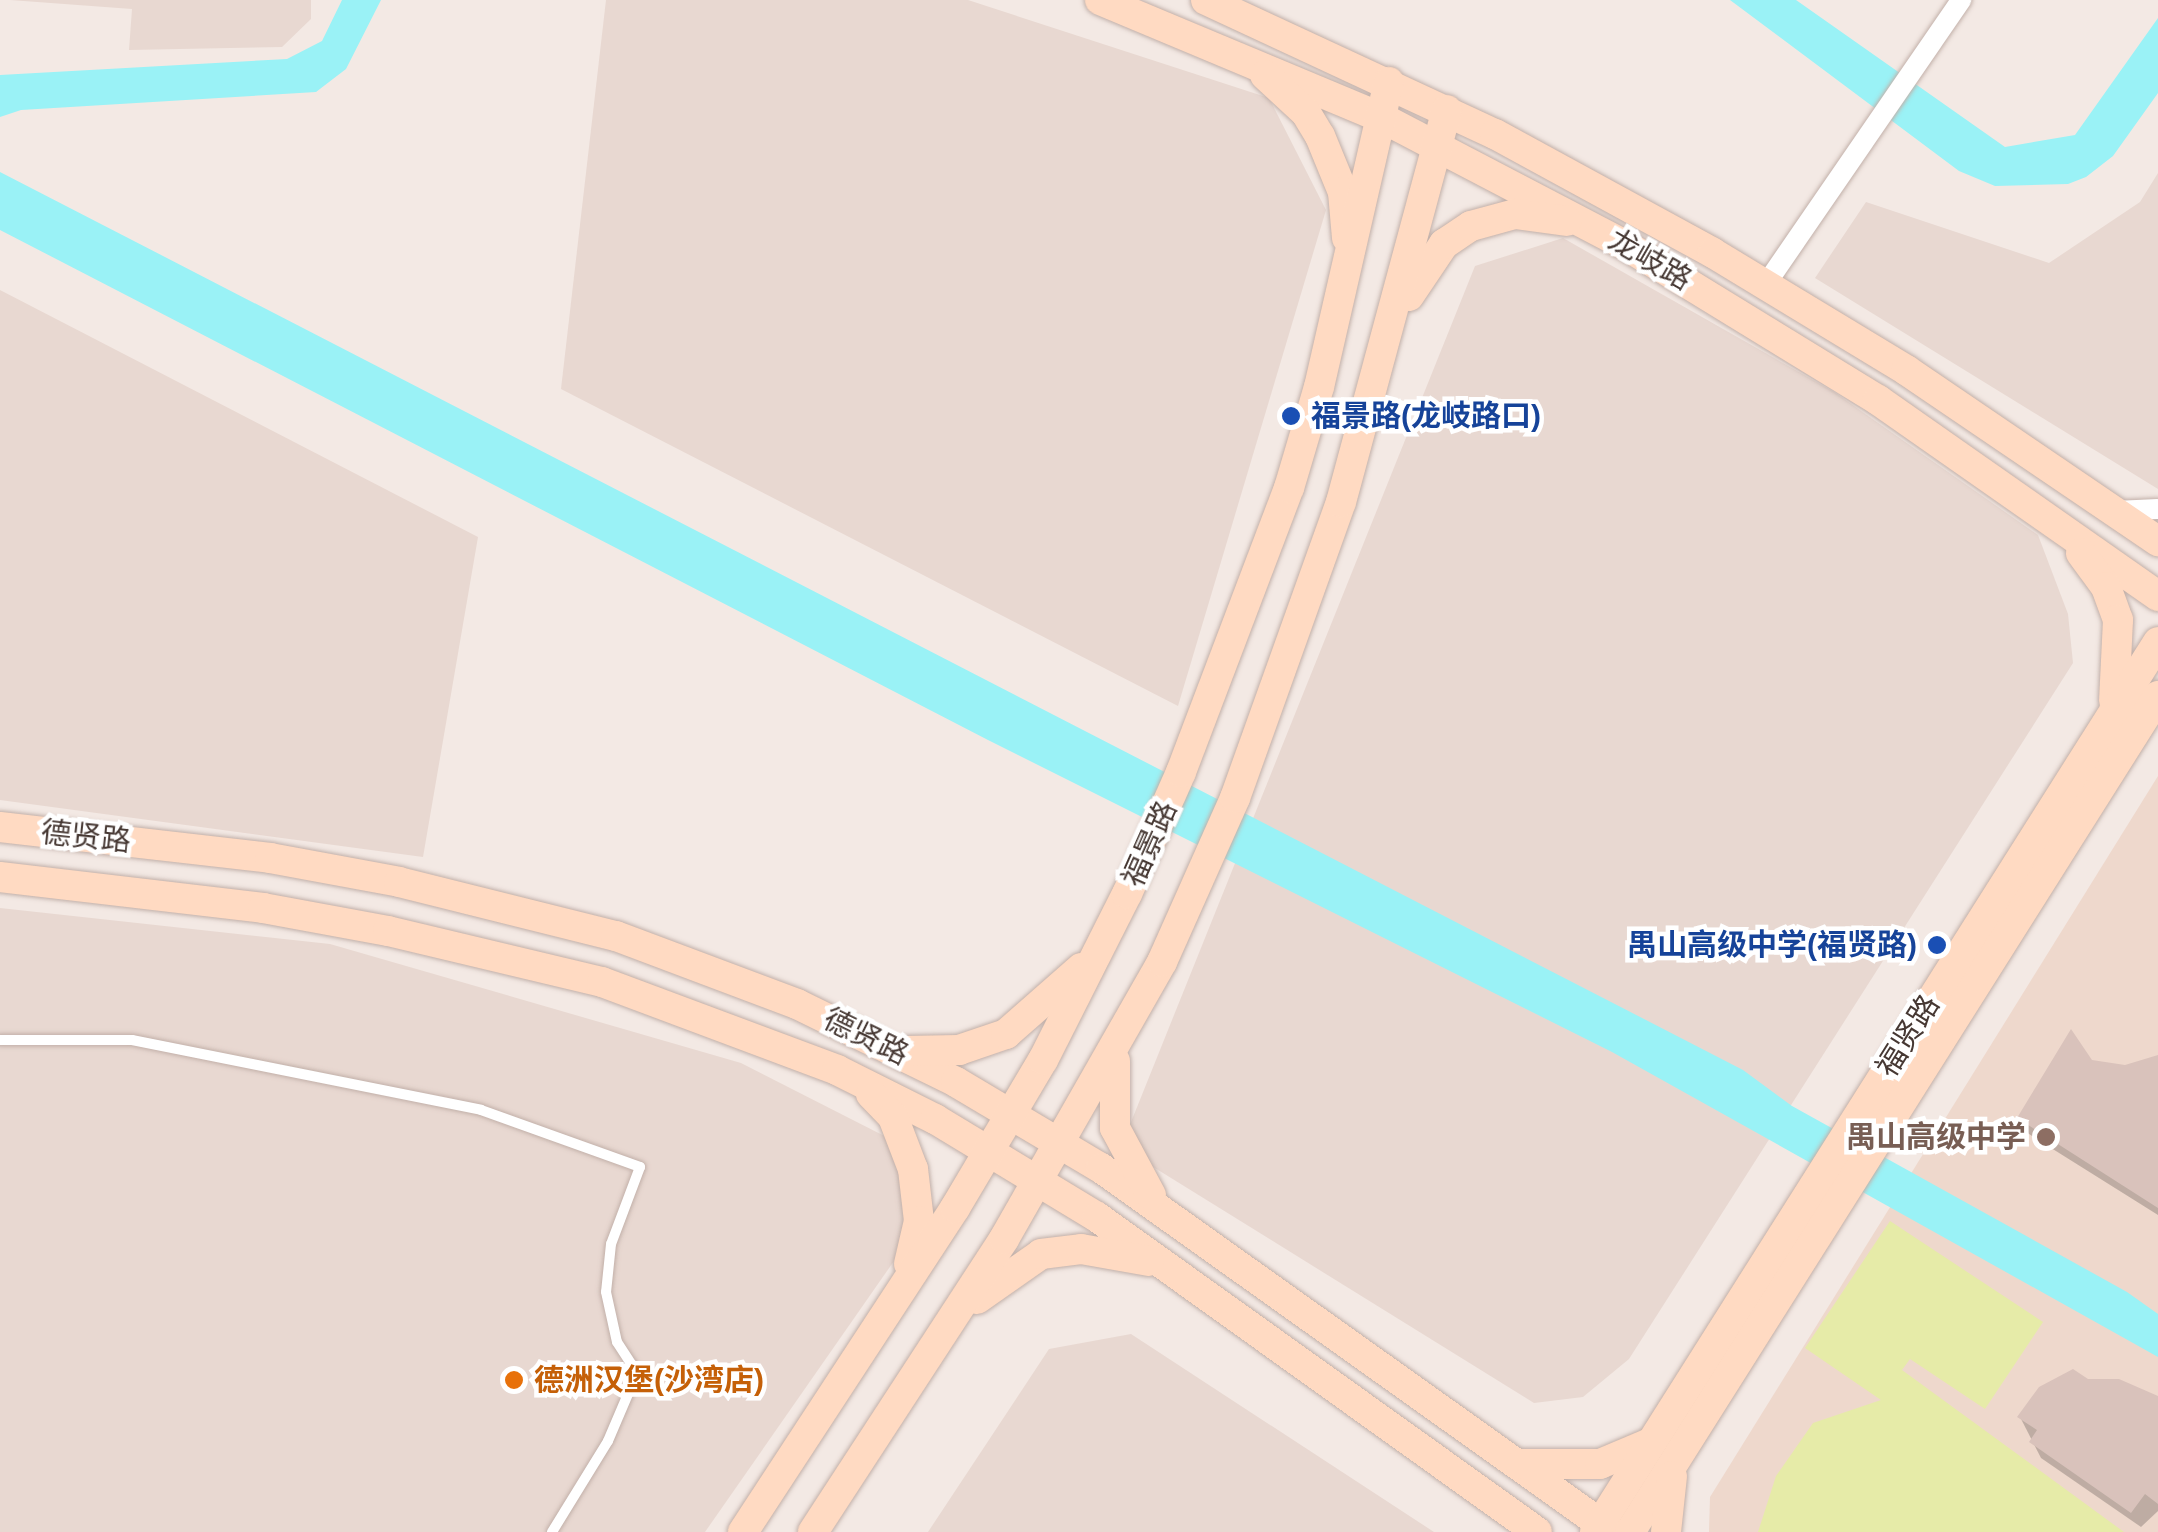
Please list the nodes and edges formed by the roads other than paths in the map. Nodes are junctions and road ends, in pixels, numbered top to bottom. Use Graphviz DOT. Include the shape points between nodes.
graph roads {
  1 [pos="1100,0"];
  2 [pos="1206,0"];
  3 [pos="1960,0"];
  4 [pos="1240,54"];
  5 [pos="1388,82"];
  6 [pos="1447,110"];
  7 [pos="1384,119"];
  8 [pos="1437,145"];
  9 [pos="1603,233"];
  10 [pos="1346,273"];
  11 [pos="1766,284"];
  12 [pos="1384,354"];
  13 [pos="2158,509"];
  14 [pos="2115,511"];
  15 [pos="2065,530"];
  16 [pos="2158,541"];
  17 [pos="2158,596"];
  18 [pos="2158,642"];
  19 [pos="2154,706"];
  20 [pos="2108,718"];
  21 [pos="0,827"];
  22 [pos="0,877"];
  23 [pos="1106,939"];
  24 [pos="0,1040"];
  25 [pos="890,1047"];
  26 [pos="1116,1052"];
  27 [pos="859,1081"];
  28 [pos="1011,1113"];
  29 [pos="1869,1122"];
  30 [pos="1061,1143"];
  31 [pos="989,1150"];
  32 [pos="1039,1180"];
  33 [pos="1165,1213"];
  34 [pos="1160,1264"];
  35 [pos="900,1291"];
  36 [pos="948,1324"];
  37 [pos="1664,1450"];
  38 [pos="1515,1462"];
  39 [pos="1488,1496"];
  40 [pos="1603,1529"];
  41 [pos="552,1532"];
  42 [pos="744,1532"];
  43 [pos="812,1532"];
  44 [pos="1514,1532"];
  45 [pos="1537,1532"];
  46 [pos="1630,1532"];
  47 [pos="1666,1532"];
  1 -- 4 [label="street, 龙岐路"];
  2 -- 5 [label="street, 龙岐路"];
  3 -- 11 [label="street"];
  4 -- 7 [label="street, 龙岐路"];
  4 -- 10 [label="street" via="1288,94 1320,136 1343,192"];
  5 -- 6 [label="street, 龙岐路"];
  5 -- 7 [label="street, 福景路"];
  6 -- 8 [label="street, 福景路"];
  6 -- 11 [label="street, 龙岐路"];
  7 -- 8 [label="street, 龙岐路"];
  7 -- 10 [label="street, 福景路"];
  8 -- 9 [label="street, 龙岐路"];
  8 -- 12 [label="street, 福景路"];
  9 -- 12 [label="street" via="1554,216 1515,214 1471,226 1430,261"];
  9 -- 15 [label="street, 龙岐路" via="1878,400"];
  10 -- 23 [label="street, 福景路" via="1289,488 1182,772"];
  11 -- 14 [label="street, 龙岐路"];
  12 -- 26 [label="street, 福景路" via="1341,502 1234,798"];
  13 -- 14 [label="street"];
  14 -- 16 [label="street, 龙岐路"];
  15 -- 17 [label="street, 龙岐路"];
  15 -- 20 [label="street" via="2106,587 2118,620 2120,667"];
  18 -- 20 [label="street, 福贤路"];
  19 -- 29 [label="street, 福贤路"];
  20 -- 29 [label="street, 福贤路"];
  21 -- 25 [label="street, 德贤路" via="270,858 463,896 678,957"];
  22 -- 27 [label="street, 德贤路" via="263,908 514,960 662,1001"];
  23 -- 25 [label="street" via="1044,1006 1006,1034 926,1055"];
  23 -- 28 [label="street, 福景路"];
  24 -- 41 [label="lane" via="132,1040 296,1072 481,1110 640,1167 611,1244 606,1292 617,1342 637,1373 608,1441"];
  25 -- 28 [label="street, 德贤路"];
  26 -- 30 [label="street, 福景路"];
  26 -- 33 [label="street" via="1115,1128 1137,1176"];
  27 -- 31 [label="street, 德贤路"];
  27 -- 35 [label="street" via="893,1116 913,1168 919,1221"];
  28 -- 30 [label="street, 德贤路"];
  28 -- 31 [label="street, 福景路"];
  29 -- 37 [label="street, 福贤路"];
  30 -- 32 [label="street, 福景路"];
  30 -- 33 [label="street, 德贤路"];
  31 -- 32 [label="street, 德贤路"];
  31 -- 35 [label="street, 福景路"];
  32 -- 34 [label="street, 德贤路"];
  32 -- 36 [label="street, 福景路"];
  33 -- 38 [label="street, 德贤路"];
  34 -- 36 [label="street" via="1081,1248 1041,1254 1003,1276"];
  34 -- 39 [label="street, 德贤路"];
  35 -- 42 [label="street, 福景路"];
  36 -- 43 [label="street, 福景路"];
  37 -- 38 [label="street" via="1600,1464 1541,1468"];
  37 -- 40 [label="street, 福贤路"];
  37 -- 46 [label="street, 福贤路"];
  37 -- 47 [label="street"];
  38 -- 40 [label="street, 德贤路"];
  39 -- 44 [label="street"];
  39 -- 45 [label="street, 德贤路"];
}
